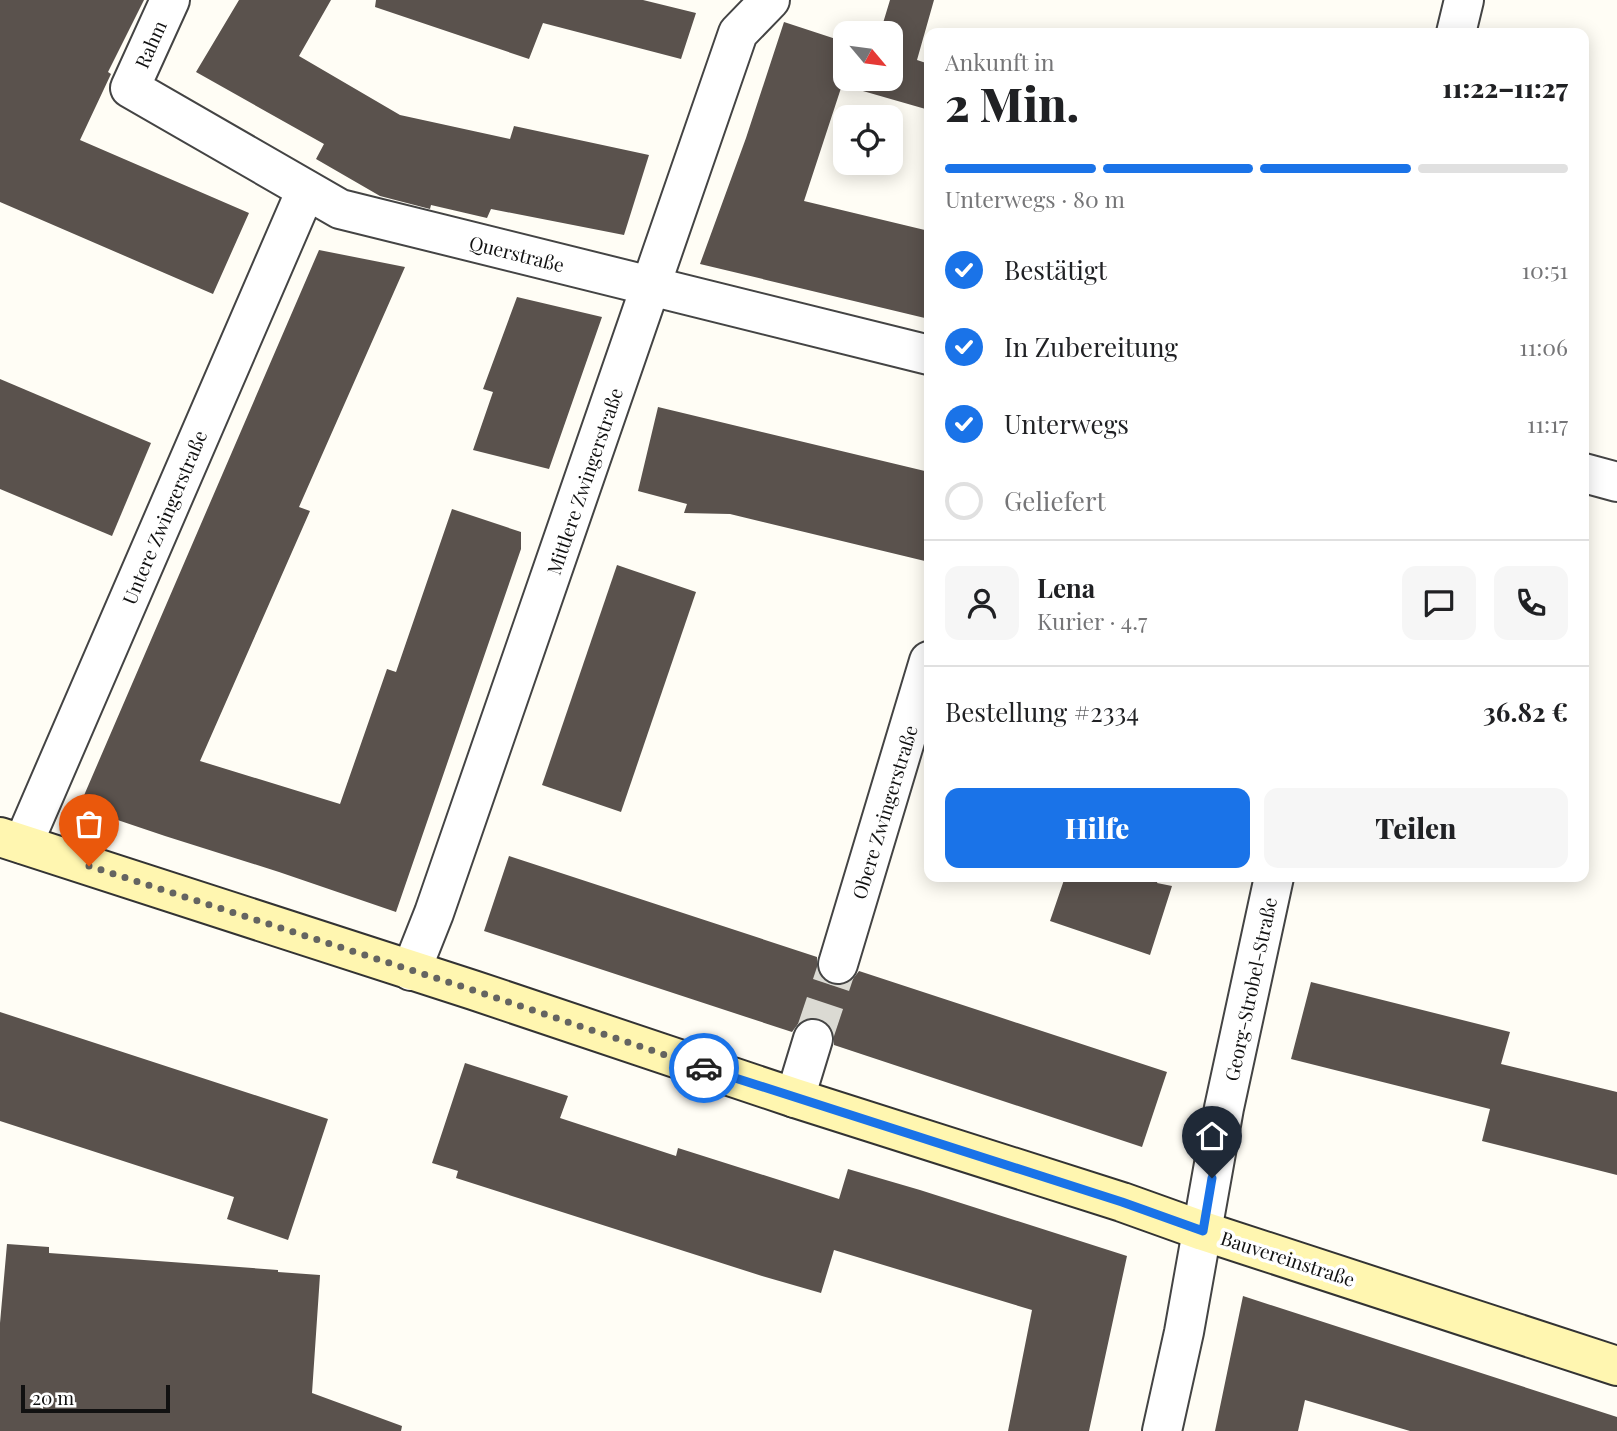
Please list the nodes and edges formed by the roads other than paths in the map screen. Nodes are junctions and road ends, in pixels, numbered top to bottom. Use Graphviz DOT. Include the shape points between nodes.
graph roads {
  1 [pos="170,0"];
  2 [pos="770,0"];
  3 [pos="1464,0"];
  4 [pos="1457,28"];
  5 [pos="130,88"];
  6 [pos="306,190"];
  7 [pos="651,286"];
  8 [pos="924,354"];
  9 [pos="1589,474"];
  10 [pos="1617,482"];
  11 [pos="924,678"];
  12 [pos="11,841"];
  13 [pos="1273,882"];
  14 [pos="838,964"];
  15 [pos="411,971"];
  16 [pos="813,1039"];
  17 [pos="795,1098"];
  18 [pos="1203,1231"];
  19 [pos="1617,1366"];
  20 [pos="1162,1431"];
  1 -- 5 [label="street, Rahm"];
  2 -- 7 [label="street, Mittlere Zwingerstraße" via="738,33"];
  3 -- 4 [label="street"];
  5 -- 6 [label="street, Querstraße"];
  6 -- 7 [label="street, Querstraße" via="340,209"];
  6 -- 12 [label="street, Untere Zwingerstraße"];
  7 -- 8 [label="street, Querstraße"];
  7 -- 15 [label="street, Mittlere Zwingerstraße"];
  9 -- 10 [label="street"];
  11 -- 14 [label="street, Obere Zwingerstraße"];
  12 -- 15 [label="street, Bauvereinstraße"];
  13 -- 18 [label="street, Georg-Strobel-Straße" via="1224,1108"];
  15 -- 17 [label="street, Bauvereinstraße"];
  16 -- 17 [label="street"];
  17 -- 18 [label="street, Bauvereinstraße"];
  18 -- 19 [label="street, Bauvereinstraße"];
  18 -- 20 [label="street, Georg-Strobel-Straße"];
}
